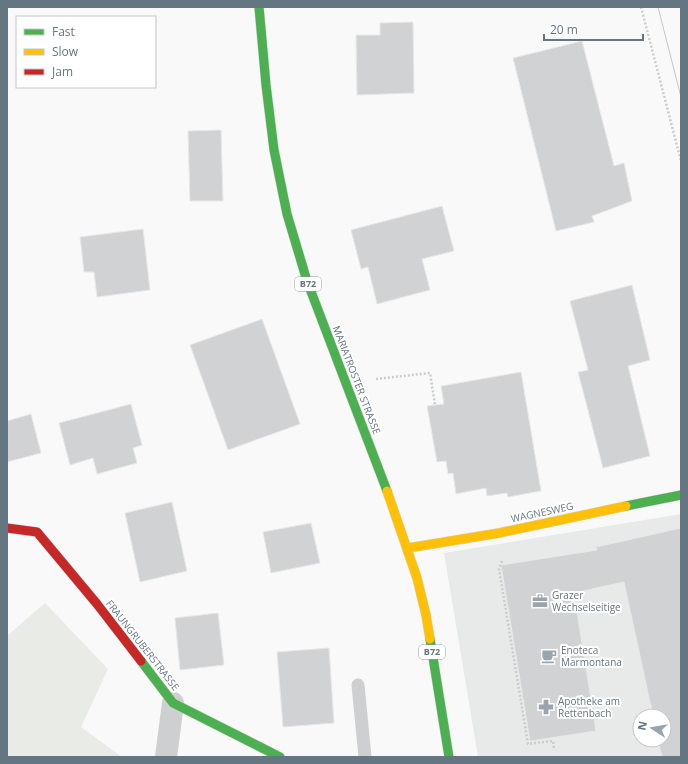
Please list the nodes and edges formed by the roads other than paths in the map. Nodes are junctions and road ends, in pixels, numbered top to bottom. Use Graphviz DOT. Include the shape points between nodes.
graph roads {
  1 [pos="259,7"];
  2 [pos="681,495"];
  3 [pos="7,528"];
  4 [pos="408,548"];
  5 [pos="358,685"];
  6 [pos="173,703"];
  7 [pos="166,757"];
  8 [pos="280,757"];
  9 [pos="365,757"];
  10 [pos="448,757"];
  1 -- 4 [label="main road, MARIATROSTER STRASSE / B72" via="274,150 287,214 308,281"];
  2 -- 4 [label="main road, WAGNESWEG" via="499,533"];
  3 -- 6 [label="main road, FRAUNGRUBERSTRASSE" via="37,532 97,604"];
  4 -- 10 [label="main road, MARIATROSTER STRASSE / B72" via="426,614"];
  5 -- 9 [label="lane"];
  6 -- 7 [label="street"];
  6 -- 8 [label="main road, FRAUNGRUBERSTRASSE"];
}
